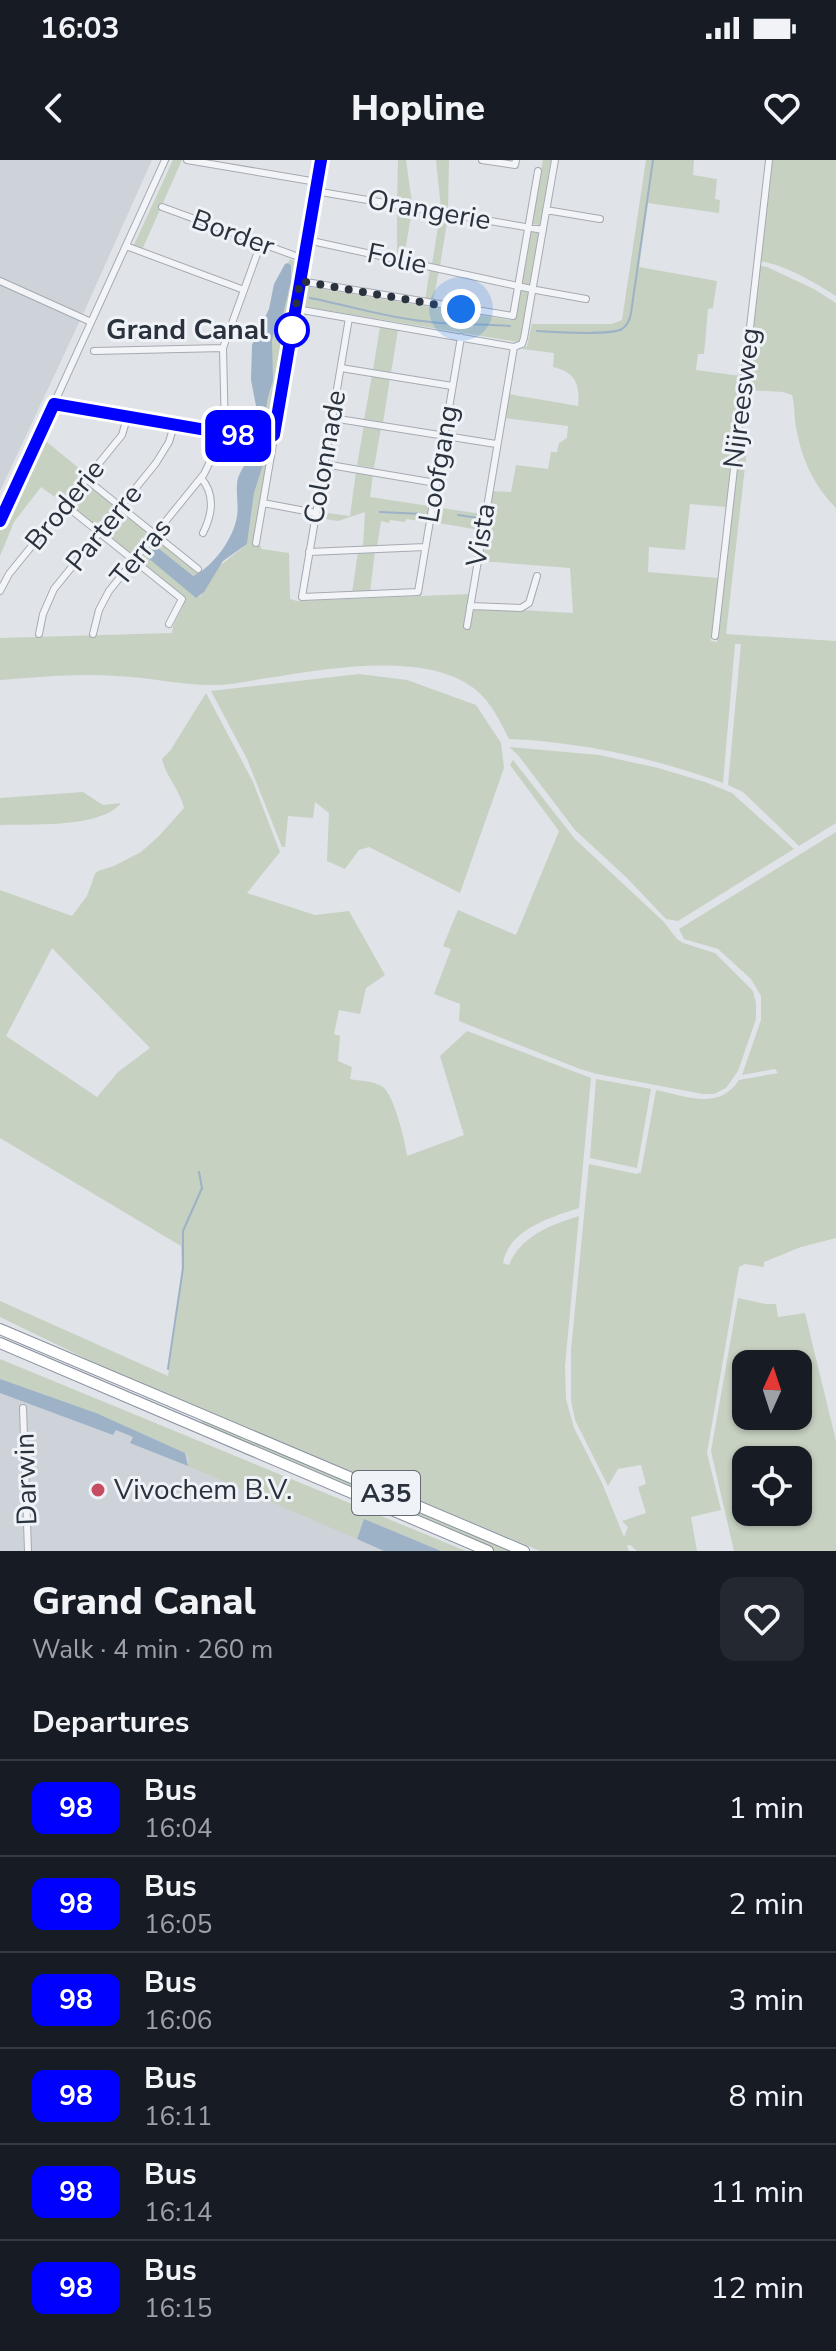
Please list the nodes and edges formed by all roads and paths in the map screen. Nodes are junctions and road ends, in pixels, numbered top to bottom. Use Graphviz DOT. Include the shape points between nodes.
graph roads {
  1 [pos="165,160"];
  2 [pos="187,160"];
  3 [pos="321,160"];
  4 [pos="482,160"];
  5 [pos="555,160"];
  6 [pos="769,160"];
  7 [pos="515,162"];
  8 [pos="538,171"];
  9 [pos="317,182"];
  10 [pos="315,191"];
  11 [pos="162,207"];
  12 [pos="546,210"];
  13 [pos="600,219"];
  14 [pos="528,227"];
  15 [pos="543,230"];
  16 [pos="307,240"];
  17 [pos="261,243"];
  18 [pos="126,246"];
  19 [pos="304,259"];
  20 [pos="0,281"];
  21 [pos="300,281"];
  22 [pos="518,286"];
  23 [pos="533,289"];
  24 [pos="244,290"];
  25 [pos="586,299"];
  26 [pos="296,309"];
  27 [pos="349,318"];
  28 [pos="91,322"];
  29 [pos="461,337"];
  30 [pos="514,347"];
  31 [pos="223,348"];
  32 [pos="94,351"];
  33 [pos="341,368"];
  34 [pos="452,386"];
  35 [pos="54,404"];
  36 [pos="127,418"];
  37 [pos="332,418"];
  38 [pos="174,425"];
  39 [pos="222,433"];
  40 [pos="445,436"];
  41 [pos="271,438"];
  42 [pos="496,444"];
  43 [pos="324,464"];
  44 [pos="201,478"];
  45 [pos="86,479"];
  46 [pos="436,483"];
  47 [pos="263,503"];
  48 [pos="65,505"];
  49 [pos="121,507"];
  50 [pos="316,513"];
  51 [pos="0,522"];
  52 [pos="99,532"];
  53 [pos="203,533"];
  54 [pos="155,534"];
  55 [pos="256,543"];
  56 [pos="425,547"];
  57 [pos="309,552"];
  58 [pos="134,560"];
  59 [pos="198,569"];
  60 [pos="537,576"];
  61 [pos="0,591"];
  62 [pos="302,597"];
  63 [pos="470,606"];
  64 [pos="169,624"];
  65 [pos="467,626"];
  66 [pos="39,634"];
  67 [pos="93,634"];
  68 [pos="715,636"];
  69 [pos="0,1329"];
  70 [pos="0,1343"];
  71 [pos="23,1408"];
  72 [pos="28,1551"];
  73 [pos="488,1551"];
  74 [pos="524,1551"];
  1 -- 18 [label="street"];
  2 -- 9 [label="street"];
  3 -- 9 [label="street"];
  4 -- 7 [label="street"];
  5 -- 12 [label="street, Vista"];
  6 -- 68 [label="street, Nijreesweg"];
  8 -- 14 [label="street"];
  9 -- 10 [label="street"];
  10 -- 14 [label="street, Orangerie"];
  10 -- 16 [label="street"];
  11 -- 17 [label="street, Border"];
  12 -- 13 [label="street"];
  12 -- 15 [label="street, Vista"];
  14 -- 15 [label="street, Orangerie"];
  14 -- 22 [label="street"];
  15 -- 23 [label="street, Vista"];
  16 -- 19 [label="street"];
  16 -- 22 [label="street, Folie"];
  17 -- 19 [label="street, Border"];
  17 -- 24 [label="street"];
  18 -- 24 [label="street"];
  18 -- 28 [label="street"];
  19 -- 21 [label="street"];
  20 -- 28 [label="street"];
  21 -- 22 [label="street" via="513,316"];
  21 -- 26 [label="street"];
  22 -- 23 [label="street, Folie"];
  23 -- 25 [label="street, Folie"];
  23 -- 30 [label="street, Vista" via="524,341"];
  24 -- 31 [label="street"];
  26 -- 27 [label="street"];
  26 -- 41 [label="street"];
  27 -- 29 [label="street"];
  27 -- 33 [label="street, Colonnade"];
  28 -- 35 [label="street"];
  29 -- 30 [label="street"];
  29 -- 34 [label="street, Loofgang"];
  30 -- 42 [label="street, Vista"];
  31 -- 32 [label="street"];
  31 -- 39 [label="street"];
  33 -- 34 [label="street"];
  33 -- 37 [label="street, Colonnade"];
  34 -- 40 [label="street, Loofgang"];
  35 -- 36 [label="street"];
  35 -- 51 [label="street"];
  36 -- 38 [label="street"];
  36 -- 45 [label="street, Broderie" via="122,435"];
  37 -- 40 [label="street"];
  37 -- 43 [label="street, Colonnade"];
  38 -- 39 [label="street"];
  38 -- 49 [label="street, Parterre" via="156,463"];
  39 -- 41 [label="street"];
  39 -- 44 [label="street, Terras"];
  40 -- 42 [label="street"];
  40 -- 46 [label="street, Loofgang"];
  41 -- 47 [label="street"];
  42 -- 63 [label="street, Vista"];
  43 -- 46 [label="street"];
  43 -- 50 [label="street, Colonnade"];
  44 -- 53 [label="street, Terras" via="211,498"];
  44 -- 54 [label="street, Terras"];
  45 -- 48 [label="street, Broderie"];
  45 -- 49 [label="street"];
  46 -- 56 [label="street, Loofgang"];
  47 -- 50 [label="street"];
  47 -- 55 [label="street"];
  48 -- 52 [label="street"];
  48 -- 61 [label="street, Broderie"];
  49 -- 52 [label="street, Parterre"];
  49 -- 54 [label="street"];
  50 -- 57 [label="street, Colonnade"];
  52 -- 58 [label="street"];
  52 -- 66 [label="street, Parterre" via="54,589"];
  54 -- 58 [label="street, Terras"];
  54 -- 59 [label="street"];
  56 -- 57 [label="street"];
  56 -- 62 [label="street, Loofgang" via="418,592"];
  57 -- 62 [label="street, Colonnade"];
  58 -- 64 [label="street" via="182,599"];
  58 -- 67 [label="street, Terras" via="109,591"];
  60 -- 63 [label="street" via="529,603 521,608"];
  63 -- 65 [label="street, Vista"];
  69 -- 74 [label="highway, A35"];
  70 -- 73 [label="highway, A35"];
  71 -- 72 [label="street, Darwin"];
}
